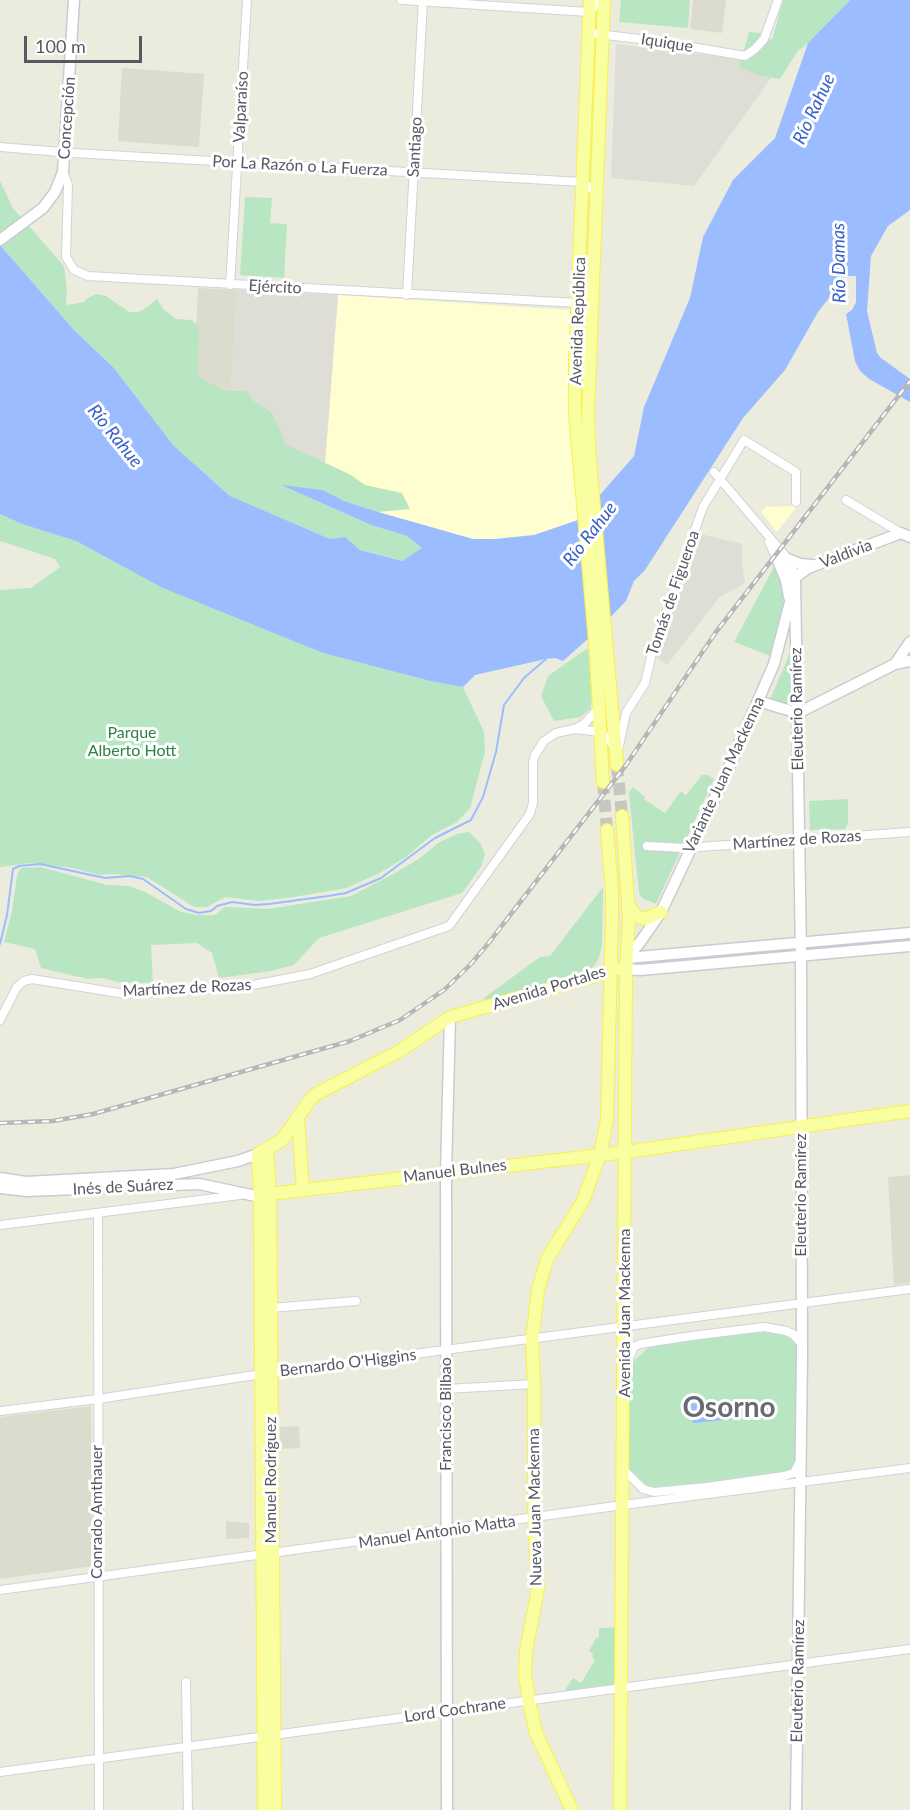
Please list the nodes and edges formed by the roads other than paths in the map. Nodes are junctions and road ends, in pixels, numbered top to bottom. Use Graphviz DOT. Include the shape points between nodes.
graph roads {
  1 [pos="74,0"];
  2 [pos="247,0"];
  3 [pos="401,0"];
  4 [pos="603,0"];
  5 [pos="778,0"];
  6 [pos="423,1"];
  7 [pos="590,6"];
  8 [pos="589,33"];
  9 [pos="603,34"];
  10 [pos="0,147"];
  11 [pos="64,153"];
  12 [pos="238,162"];
  13 [pos="63,172"];
  14 [pos="414,172"];
  15 [pos="582,182"];
  16 [pos="597,193"];
  17 [pos="0,240"];
  18 [pos="230,285"];
  19 [pos="407,295"];
  20 [pos="578,303"];
  21 [pos="714,472"];
  22 [pos="721,480"];
  23 [pos="846,501"];
  24 [pos="796,502"];
  25 [pos="906,535"];
  26 [pos="783,560"];
  27 [pos="818,564"];
  28 [pos="804,570"];
  29 [pos="795,579"];
  30 [pos="787,618"];
  31 [pos="910,642"];
  32 [pos="910,661"];
  33 [pos="796,662"];
  34 [pos="895,664"];
  35 [pos="758,701"];
  36 [pos="599,708"];
  37 [pos="628,708"];
  38 [pos="798,713"];
  39 [pos="613,715"];
  40 [pos="574,729"];
  41 [pos="600,734"];
  42 [pos="601,751"];
  43 [pos="617,762"];
  44 [pos="603,782"];
  45 [pos="622,816"];
  46 [pos="607,830"];
  47 [pos="910,832"];
  48 [pos="800,841"];
  49 [pos="647,846"];
  50 [pos="692,847"];
  51 [pos="628,906"];
  52 [pos="661,912"];
  53 [pos="910,933"];
  54 [pos="801,942"];
  55 [pos="753,946"];
  56 [pos="910,946"];
  57 [pos="732,948"];
  58 [pos="702,950"];
  59 [pos="801,956"];
  60 [pos="754,960"];
  61 [pos="733,962"];
  62 [pos="627,963"];
  63 [pos="704,964"];
  64 [pos="611,969"];
  65 [pos="450,1017"];
  66 [pos="0,1020"];
  67 [pos="910,1111"];
  68 [pos="298,1118"];
  69 [pos="800,1127"];
  70 [pos="282,1140"];
  71 [pos="262,1152"];
  72 [pos="626,1152"];
  73 [pos="600,1154"];
  74 [pos="238,1161"];
  75 [pos="446,1173"];
  76 [pos="0,1178"];
  77 [pos="71,1185"];
  78 [pos="0,1188"];
  79 [pos="303,1190"];
  80 [pos="245,1194"];
  81 [pos="270,1194"];
  82 [pos="98,1214"];
  83 [pos="0,1225"];
  84 [pos="910,1289"];
  85 [pos="356,1302"];
  86 [pos="801,1303"];
  87 [pos="270,1308"];
  88 [pos="624,1326"];
  89 [pos="532,1339"];
  90 [pos="801,1343"];
  91 [pos="446,1350"];
  92 [pos="624,1368"];
  93 [pos="266,1374"];
  94 [pos="534,1384"];
  95 [pos="446,1389"];
  96 [pos="98,1400"];
  97 [pos="0,1411"];
  98 [pos="801,1459"];
  99 [pos="910,1468"];
  100 [pos="623,1469"];
  101 [pos="801,1483"];
  102 [pos="623,1505"];
  103 [pos="534,1519"];
  104 [pos="447,1530"];
  105 [pos="267,1554"];
  106 [pos="97,1577"];
  107 [pos="0,1590"];
  108 [pos="910,1649"];
  109 [pos="799,1665"];
  110 [pos="186,1682"];
  111 [pos="621,1687"];
  112 [pos="529,1701"];
  113 [pos="447,1712"];
  114 [pos="268,1736"];
  115 [pos="187,1748"];
  116 [pos="98,1759"];
  117 [pos="0,1772"];
  118 [pos="99,1810"];
  119 [pos="188,1810"];
  120 [pos="264,1810"];
  121 [pos="275,1810"];
  122 [pos="447,1810"];
  123 [pos="572,1810"];
  124 [pos="620,1810"];
  125 [pos="796,1810"];
  1 -- 11 [label="main road, Concepción"];
  2 -- 12 [label="street, Valparaíso"];
  3 -- 6 [label="street"];
  4 -- 7 [label="street"];
  4 -- 9 [label="main road, Avenida República"];
  5 -- 9 [label="street, Iquique" via="764,39 745,56"];
  6 -- 7 [label="street"];
  6 -- 14 [label="street, Santiago"];
  7 -- 8 [label="main road, Avenida República"];
  8 -- 9 [label="street, Iquique"];
  8 -- 15 [label="main road, Avenida República"];
  9 -- 16 [label="main road, Avenida República"];
  10 -- 11 [label="street, Por La Razón o La Fuerza"];
  11 -- 12 [label="street, Por La Razón o La Fuerza"];
  11 -- 13 [label="main road, Concepción"];
  12 -- 14 [label="street, Por La Razón o La Fuerza"];
  12 -- 18 [label="street, Valparaíso"];
  13 -- 17 [label="main road, Concepción" via="43,208"];
  13 -- 18 [label="street, Ejército" via="68,185 66,257 74,270 88,276"];
  14 -- 15 [label="street, Por La Razón o La Fuerza"];
  14 -- 19 [label="street, Santiago"];
  15 -- 16 [label="street"];
  15 -- 20 [label="main road, Avenida República"];
  16 -- 39 [label="main road, Avenida República" via="588,391"];
  18 -- 19 [label="street, Ejército"];
  19 -- 20 [label="street, Ejército"];
  20 -- 36 [label="main road, Avenida República" via="575,413"];
  21 -- 22 [label="street"];
  22 -- 24 [label="street, Tomás de Figueroa" via="744,440 796,472"];
  22 -- 26 [label="street"];
  22 -- 37 [label="street, Tomás de Figueroa" via="703,507 653,649 645,683"];
  23 -- 25 [label="street"];
  25 -- 27 [label="main road, Valdivia"];
  26 -- 27 [label="main road"];
  26 -- 29 [label="street"];
  26 -- 30 [label="main road" via="788,586"];
  27 -- 28 [label="main road, Valdivia"];
  28 -- 29 [label="main road, Valdivia"];
  28 -- 33 [label="main road" via="800,581 800,645"];
  29 -- 30 [label="main road, Variante Juan Mackenna"];
  29 -- 33 [label="main road, Eleuterio Ramírez"];
  30 -- 35 [label="main road, Variante Juan Mackenna"];
  31 -- 34 [label="main road"];
  32 -- 34 [label="main road"];
  33 -- 38 [label="main road, Eleuterio Ramírez"];
  34 -- 38 [label="main road"];
  35 -- 38 [label="main road"];
  35 -- 50 [label="main road, Variante Juan Mackenna"];
  36 -- 39 [label="street"];
  36 -- 40 [label="street"];
  36 -- 41 [label="main road"];
  37 -- 39 [label="street"];
  37 -- 43 [label="street, Tomás de Figueroa"];
  38 -- 48 [label="main road, Eleuterio Ramírez"];
  39 -- 43 [label="main road"];
  40 -- 41 [label="street"];
  40 -- 42 [label="street" via="593,739"];
  40 -- 66 [label="street, Martínez de Rozas" via="556,732 539,747 533,762 530,814 449,926 310,974 237,988 125,994 24,981"];
  41 -- 42 [label="main road"];
  41 -- 43 [label="street" via="612,741"];
  42 -- 44 [label="main road"];
  45 -- 51 [label="main road, Avenida Juan Mackenna"];
  46 -- 64 [label="main road" via="612,890"];
  47 -- 48 [label="street, Martínez de Rozas"];
  48 -- 50 [label="street, Martínez de Rozas"];
  48 -- 54 [label="main road, Eleuterio Ramírez"];
  49 -- 50 [label="street, Martínez de Rozas"];
  50 -- 52 [label="main road, Variante Juan Mackenna"];
  51 -- 52 [label="main road" via="636,916 645,919"];
  51 -- 62 [label="main road, Avenida Juan Mackenna"];
  52 -- 62 [label="main road, Variante Juan Mackenna"];
  53 -- 54 [label="main road, Avenida Portales"];
  54 -- 55 [label="main road, Avenida Portales"];
  54 -- 59 [label="main road, Eleuterio Ramírez"];
  55 -- 57 [label="main road, Avenida Portales"];
  55 -- 60 [label="main road"];
  56 -- 59 [label="main road, Avenida Portales"];
  57 -- 58 [label="main road, Avenida Portales"];
  57 -- 61 [label="main road"];
  58 -- 62 [label="main road, Avenida Portales"];
  58 -- 63 [label="main road"];
  59 -- 60 [label="main road, Avenida Portales"];
  59 -- 69 [label="main road, Eleuterio Ramírez"];
  60 -- 61 [label="main road, Avenida Portales"];
  61 -- 63 [label="main road, Avenida Portales"];
  62 -- 63 [label="main road, Avenida Portales" via="640,970"];
  62 -- 64 [label="main road, Avenida Portales"];
  62 -- 72 [label="main road, Avenida Juan Mackenna"];
  64 -- 65 [label="main road, Avenida Portales"];
  64 -- 73 [label="main road" via="609,1106"];
  65 -- 68 [label="main road, Avenida Portales" via="398,1052 316,1094"];
  65 -- 75 [label="main road, Francisco Bilbao"];
  67 -- 69 [label="main road, Manuel Bulnes"];
  68 -- 70 [label="main road, Avenida Portales"];
  68 -- 79 [label="main road"];
  69 -- 72 [label="main road, Manuel Bulnes"];
  69 -- 86 [label="main road, Eleuterio Ramírez"];
  70 -- 71 [label="main road, Avenida Portales"];
  70 -- 81 [label="main road" via="294,1142 294,1175"];
  71 -- 74 [label="main road, Avenida Portales"];
  71 -- 81 [label="main road, Manuel Rodríguez"];
  72 -- 73 [label="main road, Manuel Bulnes"];
  72 -- 88 [label="main road, Avenida Juan Mackenna"];
  73 -- 75 [label="main road, Manuel Bulnes"];
  73 -- 89 [label="main road" via="583,1201 547,1259 538,1290"];
  74 -- 77 [label="main road, Inés de Suárez" via="180,1173"];
  75 -- 79 [label="main road, Manuel Bulnes"];
  75 -- 91 [label="main road, Francisco Bilbao"];
  76 -- 77 [label="main road, Inés de Suárez"];
  77 -- 78 [label="main road, Inés de Suárez" via="18,1191"];
  77 -- 80 [label="main road, Inés de Suárez" via="199,1184"];
  79 -- 81 [label="main road, Manuel Bulnes"];
  80 -- 81 [label="main road, Manuel Bulnes"];
  80 -- 82 [label="street, Manuel Bulnes"];
  81 -- 87 [label="main road, Manuel Rodríguez"];
  81 -- 93 [label="main road, Manuel Rodríguez"];
  82 -- 83 [label="street, Manuel Bulnes"];
  82 -- 96 [label="street, Conrado Amthauer"];
  84 -- 86 [label="street, Bernardo O'Higgins"];
  85 -- 87 [label="street"];
  86 -- 88 [label="street, Bernardo O'Higgins"];
  86 -- 90 [label="main road, Eleuterio Ramírez"];
  87 -- 93 [label="main road, Manuel Rodríguez"];
  88 -- 89 [label="street, Bernardo O'Higgins"];
  88 -- 92 [label="main road, Avenida Juan Mackenna"];
  89 -- 91 [label="street, Bernardo O'Higgins"];
  89 -- 94 [label="main road, Nueva Juan Mackenna"];
  90 -- 92 [label="street" via="793,1334 764,1327 649,1342 634,1347"];
  90 -- 98 [label="main road, Eleuterio Ramírez"];
  91 -- 93 [label="street, Bernardo O'Higgins"];
  91 -- 95 [label="main road, Francisco Bilbao"];
  92 -- 100 [label="main road, Avenida Juan Mackenna"];
  93 -- 96 [label="street, Bernardo O'Higgins"];
  93 -- 105 [label="main road, Manuel Rodríguez"];
  94 -- 95 [label="street"];
  94 -- 103 [label="main road, Nueva Juan Mackenna"];
  95 -- 104 [label="main road, Francisco Bilbao"];
  96 -- 97 [label="street, Bernardo O'Higgins"];
  96 -- 106 [label="street, Conrado Amthauer"];
  98 -- 100 [label="street" via="794,1473 784,1476 654,1492 643,1489"];
  98 -- 101 [label="main road, Eleuterio Ramírez"];
  99 -- 101 [label="street, Manuel Antonio Matta"];
  100 -- 102 [label="main road, Avenida Juan Mackenna"];
  101 -- 102 [label="street, Manuel Antonio Matta"];
  101 -- 109 [label="main road, Eleuterio Ramírez"];
  102 -- 103 [label="street, Manuel Antonio Matta"];
  102 -- 111 [label="main road, Avenida Juan Mackenna"];
  103 -- 104 [label="street, Manuel Antonio Matta"];
  103 -- 112 [label="main road, Nueva Juan Mackenna" via="538,1589 526,1651"];
  104 -- 105 [label="street, Manuel Antonio Matta"];
  104 -- 113 [label="main road, Francisco Bilbao"];
  105 -- 106 [label="street, Manuel Antonio Matta"];
  105 -- 114 [label="main road, Manuel Rodríguez"];
  106 -- 107 [label="street, Manuel Antonio Matta"];
  106 -- 116 [label="street, Conrado Amthauer"];
  108 -- 109 [label="street, Lord Cochrane"];
  109 -- 111 [label="street, Lord Cochrane"];
  109 -- 125 [label="main road, Eleuterio Ramírez"];
  110 -- 115 [label="street"];
  111 -- 112 [label="street, Lord Cochrane"];
  111 -- 124 [label="main road, Avenida Juan Mackenna"];
  112 -- 113 [label="street, Lord Cochrane"];
  112 -- 123 [label="main road, Nueva Juan Mackenna" via="536,1733"];
  113 -- 114 [label="street, Lord Cochrane"];
  113 -- 122 [label="main road, Francisco Bilbao"];
  114 -- 115 [label="street, Lord Cochrane"];
  114 -- 120 [label="main road, Manuel Rodríguez"];
  114 -- 121 [label="main road, Manuel Rodríguez"];
  115 -- 116 [label="street, Lord Cochrane"];
  115 -- 119 [label="street"];
  116 -- 117 [label="street, Lord Cochrane"];
  116 -- 118 [label="street, Conrado Amthauer"];
}
